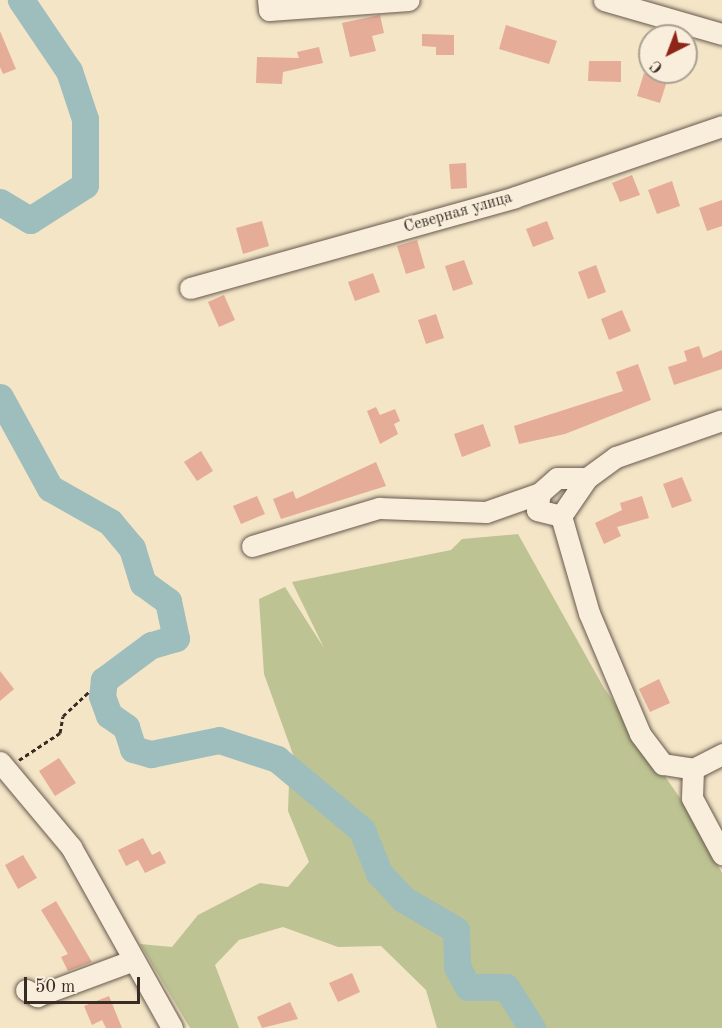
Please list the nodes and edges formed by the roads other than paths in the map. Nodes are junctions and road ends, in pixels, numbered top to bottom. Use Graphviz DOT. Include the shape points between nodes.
graph roads {
  1 [pos="268,0"];
  2 [pos="409,0"];
  3 [pos="604,0"];
  4 [pos="631,4"];
  5 [pos="722,34"];
  6 [pos="722,126"];
  7 [pos="190,288"];
  8 [pos="722,420"];
  9 [pos="586,478"];
  10 [pos="540,492"];
  11 [pos="561,516"];
  12 [pos="252,546"];
  13 [pos="722,754"];
  14 [pos="3,765"];
  15 [pos="693,768"];
  16 [pos="722,854"];
  17 [pos="134,960"];
  18 [pos="26,990"];
  19 [pos="172,1028"];
  1 -- 2 [label="street" via="269,10"];
  3 -- 4 [label="street"];
  4 -- 5 [label="street"];
  6 -- 7 [label="street, Северная улица" via="515,197"];
  8 -- 9 [label="street" via="616,457"];
  9 -- 10 [label="street" via="557,478"];
  9 -- 11 [label="street"];
  10 -- 11 [label="street" via="537,510"];
  10 -- 12 [label="street" via="486,512 379,508"];
  11 -- 15 [label="street" via="589,613 640,734 663,764"];
  13 -- 15 [label="street"];
  14 -- 17 [label="street" via="71,847"];
  15 -- 16 [label="street" via="692,798"];
  17 -- 18 [label="street" via="37,996"];
  17 -- 19 [label="street"];
}
